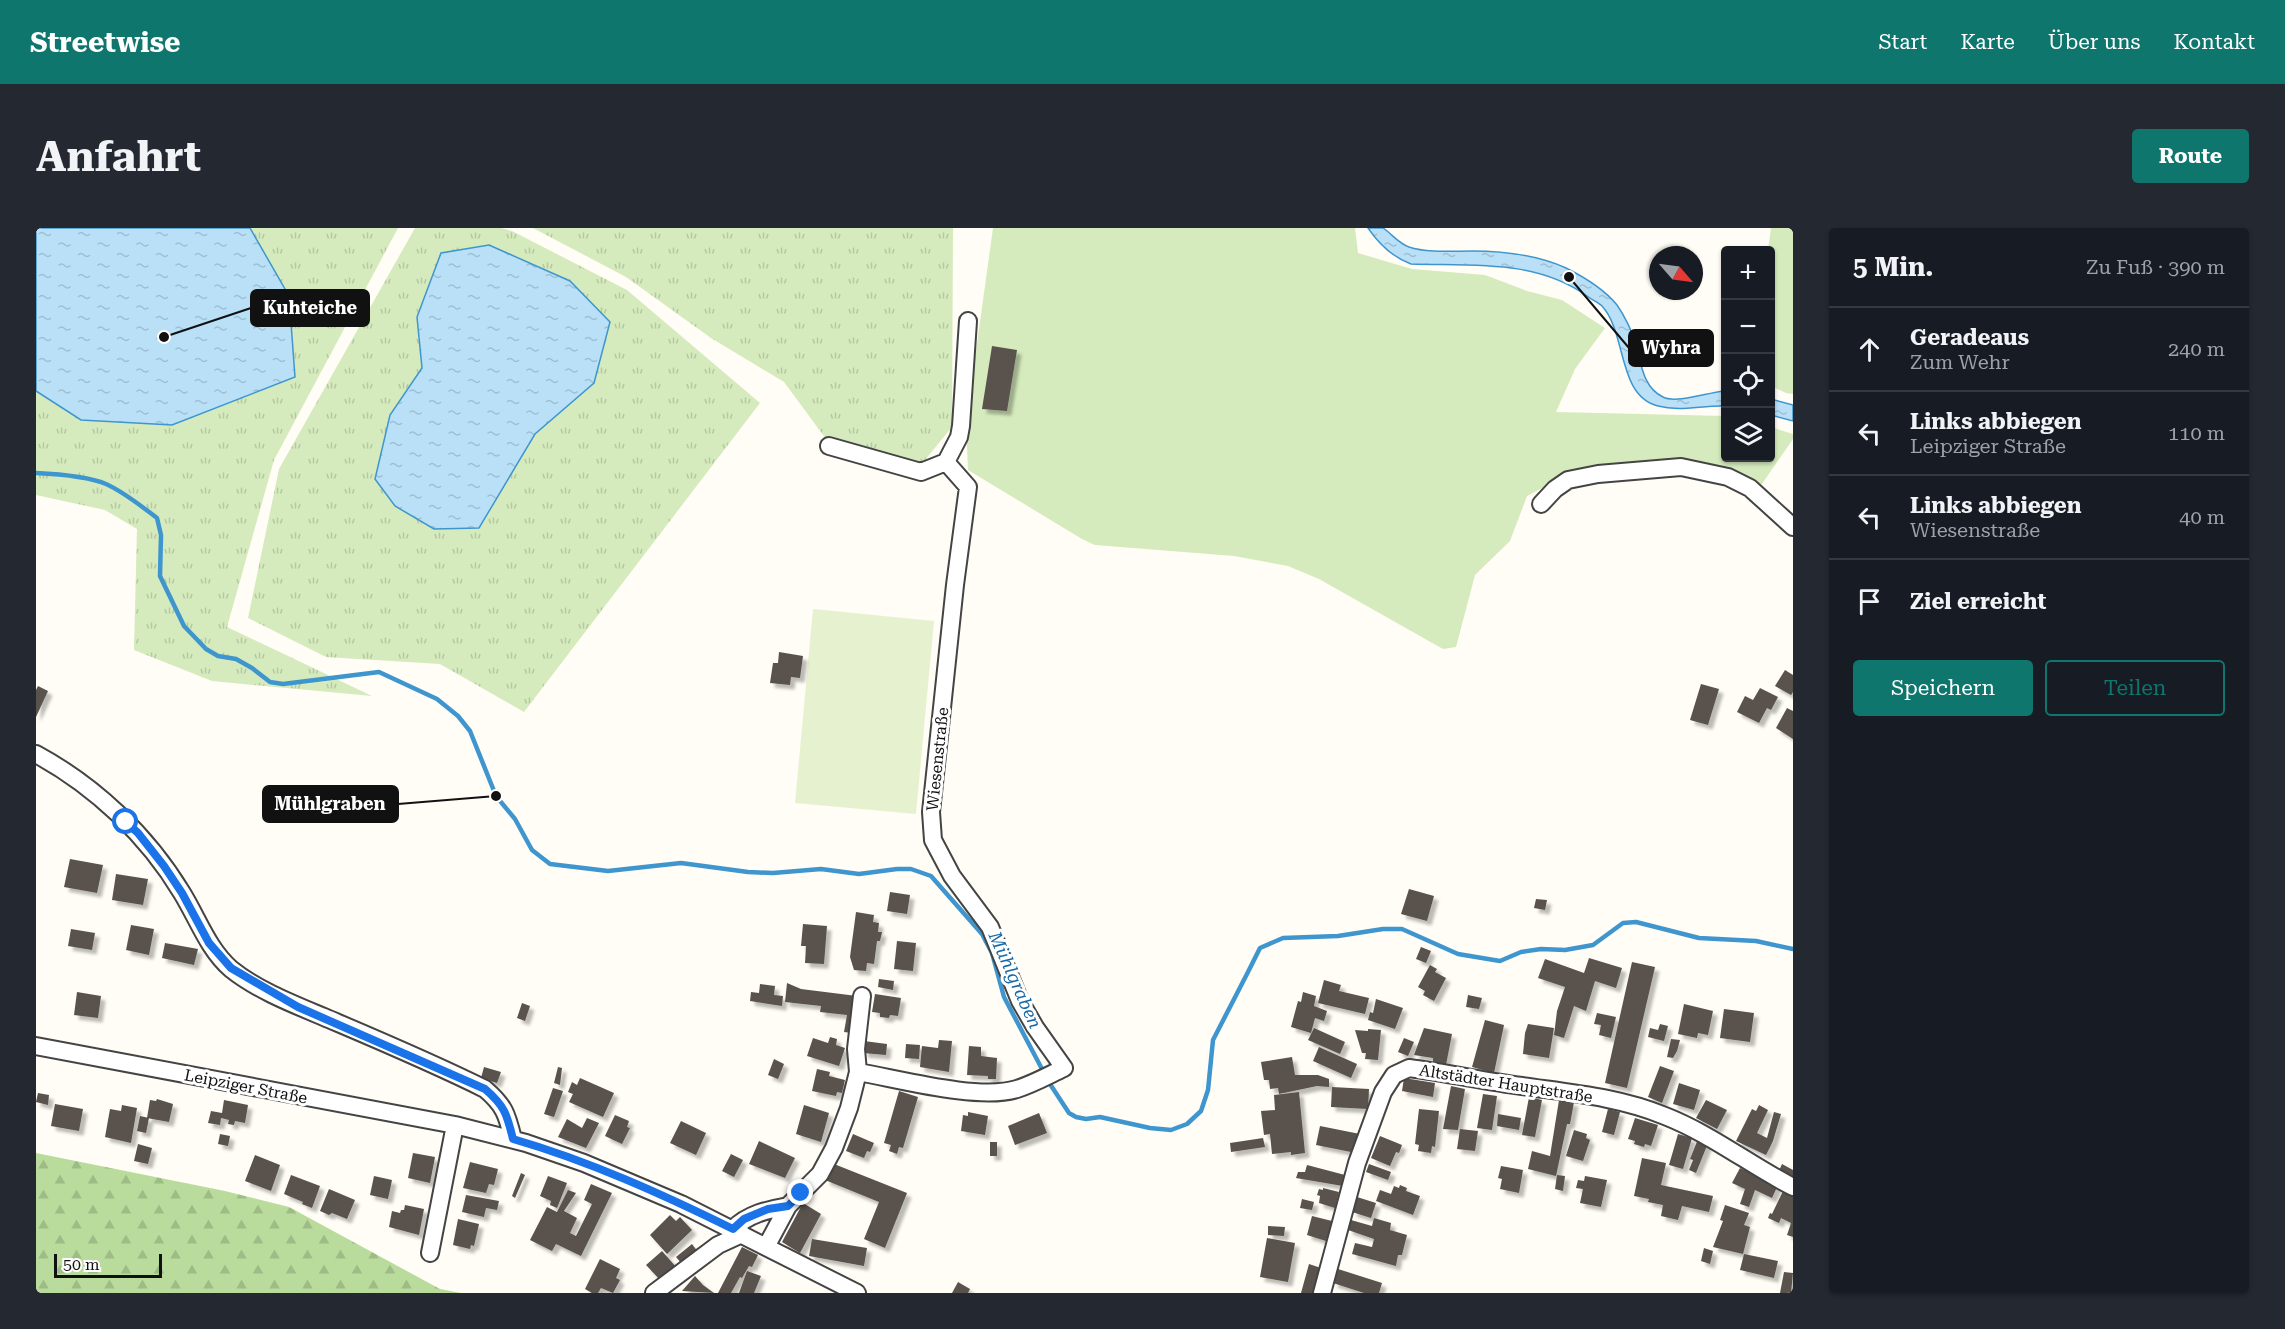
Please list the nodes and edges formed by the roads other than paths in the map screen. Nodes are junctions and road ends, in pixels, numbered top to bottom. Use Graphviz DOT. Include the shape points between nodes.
graph roads {
  1 [pos="968,321"];
  2 [pos="829,446"];
  3 [pos="946,462"];
  4 [pos="1541,504"];
  5 [pos="1793,527"];
  6 [pos="36,754"];
  7 [pos="862,996"];
  8 [pos="36,1046"];
  9 [pos="858,1072"];
  10 [pos="456,1125"];
  11 [pos="513,1139"];
  12 [pos="1793,1187"];
  13 [pos="788,1206"];
  14 [pos="740,1227"];
  15 [pos="766,1247"];
  16 [pos="430,1253"];
  17 [pos="837,1288"];
  18 [pos="654,1293"];
  19 [pos="857,1293"];
  20 [pos="1322,1293"];
  1 -- 3 [label="street" via="961,426"];
  2 -- 3 [label="street" via="921,472"];
  3 -- 9 [label="street, Wiesenstraße" via="968,487 931,812 933,840 952,876 990,927 1020,1001 1064,1068 1016,1090 989,1093"];
  4 -- 5 [label="street" via="1568,480 1681,467 1728,477 1749,488"];
  6 -- 11 [label="street" via="104,801 138,833 182,893 209,943 231,968 298,1007 485,1089 505,1110"];
  7 -- 9 [label="street" via="856,1049"];
  8 -- 10 [label="street, Leipziger Straße"];
  9 -- 13 [label="street" via="834,1148 820,1174"];
  10 -- 11 [label="street, Leipziger Straße"];
  10 -- 16 [label="street"];
  11 -- 14 [label="street, Leipziger Straße" via="584,1163"];
  12 -- 20 [label="street, Altstädter Hauptstraße" via="1713,1139 1646,1109 1587,1094 1409,1068 1394,1075 1383,1092 1357,1163"];
  13 -- 14 [label="street" via="768,1209"];
  13 -- 15 [label="street"];
  14 -- 15 [label="street, Leipziger Straße"];
  14 -- 18 [label="street"];
  15 -- 17 [label="street, Leipziger Straße"];
  17 -- 19 [label="street, Leipziger Straße"];
}
